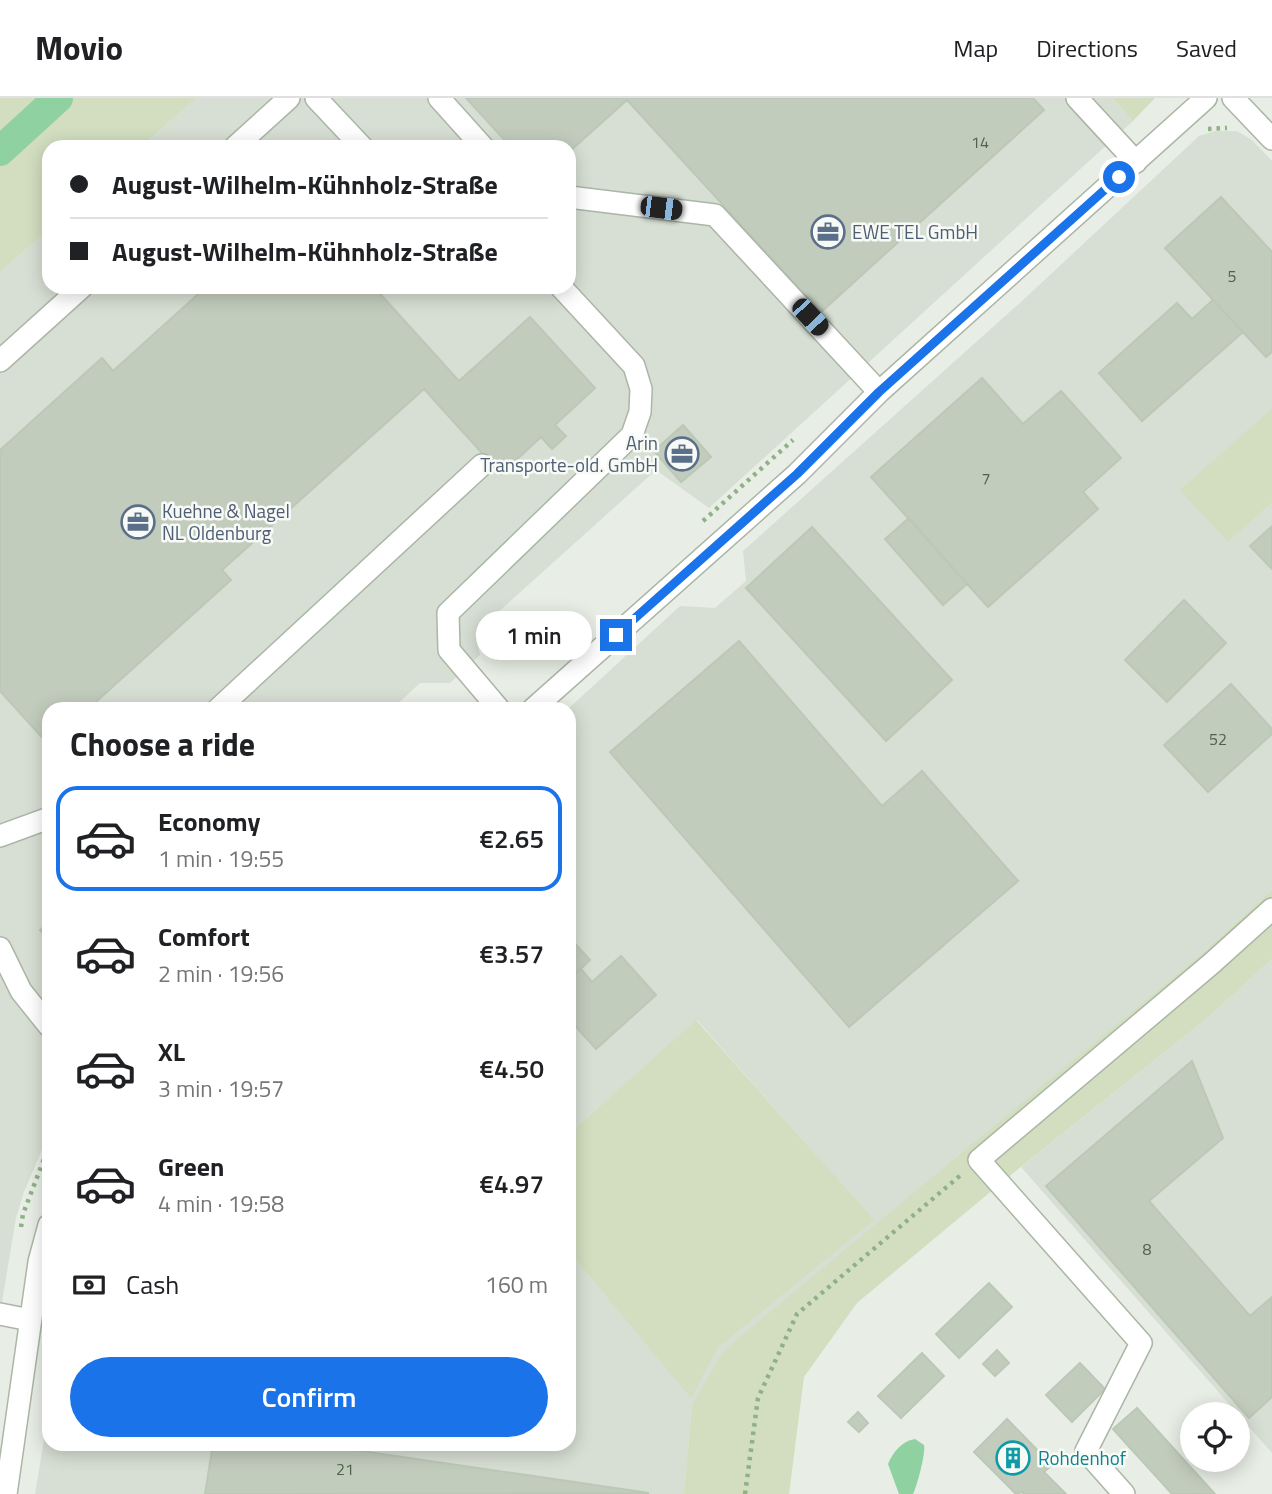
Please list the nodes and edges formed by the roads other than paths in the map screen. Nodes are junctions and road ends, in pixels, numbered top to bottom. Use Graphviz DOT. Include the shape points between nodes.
graph roads {
  1 [pos="289,98"];
  2 [pos="316,98"];
  3 [pos="439,98"];
  4 [pos="1077,98"];
  5 [pos="1206,98"];
  6 [pos="1233,98"];
  7 [pos="1272,139"];
  8 [pos="243,140"];
  9 [pos="355,140"];
  10 [pos="477,140"];
  11 [pos="1136,162"];
  12 [pos="576,198"];
  13 [pos="74,294"];
  14 [pos="567,294"];
  15 [pos="0,361"];
  16 [pos="879,392"];
  17 [pos="482,465"];
  18 [pos="226,702"];
  19 [pos="493,702"];
  20 [pos="541,702"];
  21 [pos="42,821"];
  22 [pos="0,836"];
  23 [pos="1272,909"];
  24 [pos="0,948"];
  25 [pos="42,1017"];
  26 [pos="42,1249"];
  27 [pos="0,1314"];
  28 [pos="30,1320"];
  29 [pos="6,1494"];
  30 [pos="1125,1494"];
  1 -- 8 [label="street"];
  2 -- 9 [label="street"];
  3 -- 10 [label="street"];
  4 -- 11 [label="street"];
  5 -- 11 [label="street"];
  6 -- 7 [label="street"];
  11 -- 16 [label="street"];
  12 -- 16 [label="street" via="715,215"];
  13 -- 15 [label="street"];
  14 -- 19 [label="street" via="634,366 641,389 640,412 632,435 448,613 449,650"];
  16 -- 20 [label="street" via="797,474"];
  17 -- 18 [label="street"];
  21 -- 22 [label="street"];
  23 -- 30 [label="street" via="979,1160 1141,1343 1086,1451"];
  24 -- 25 [label="street" via="21,991"];
  26 -- 28 [label="street"];
  27 -- 28 [label="street"];
  28 -- 29 [label="street"];
}
